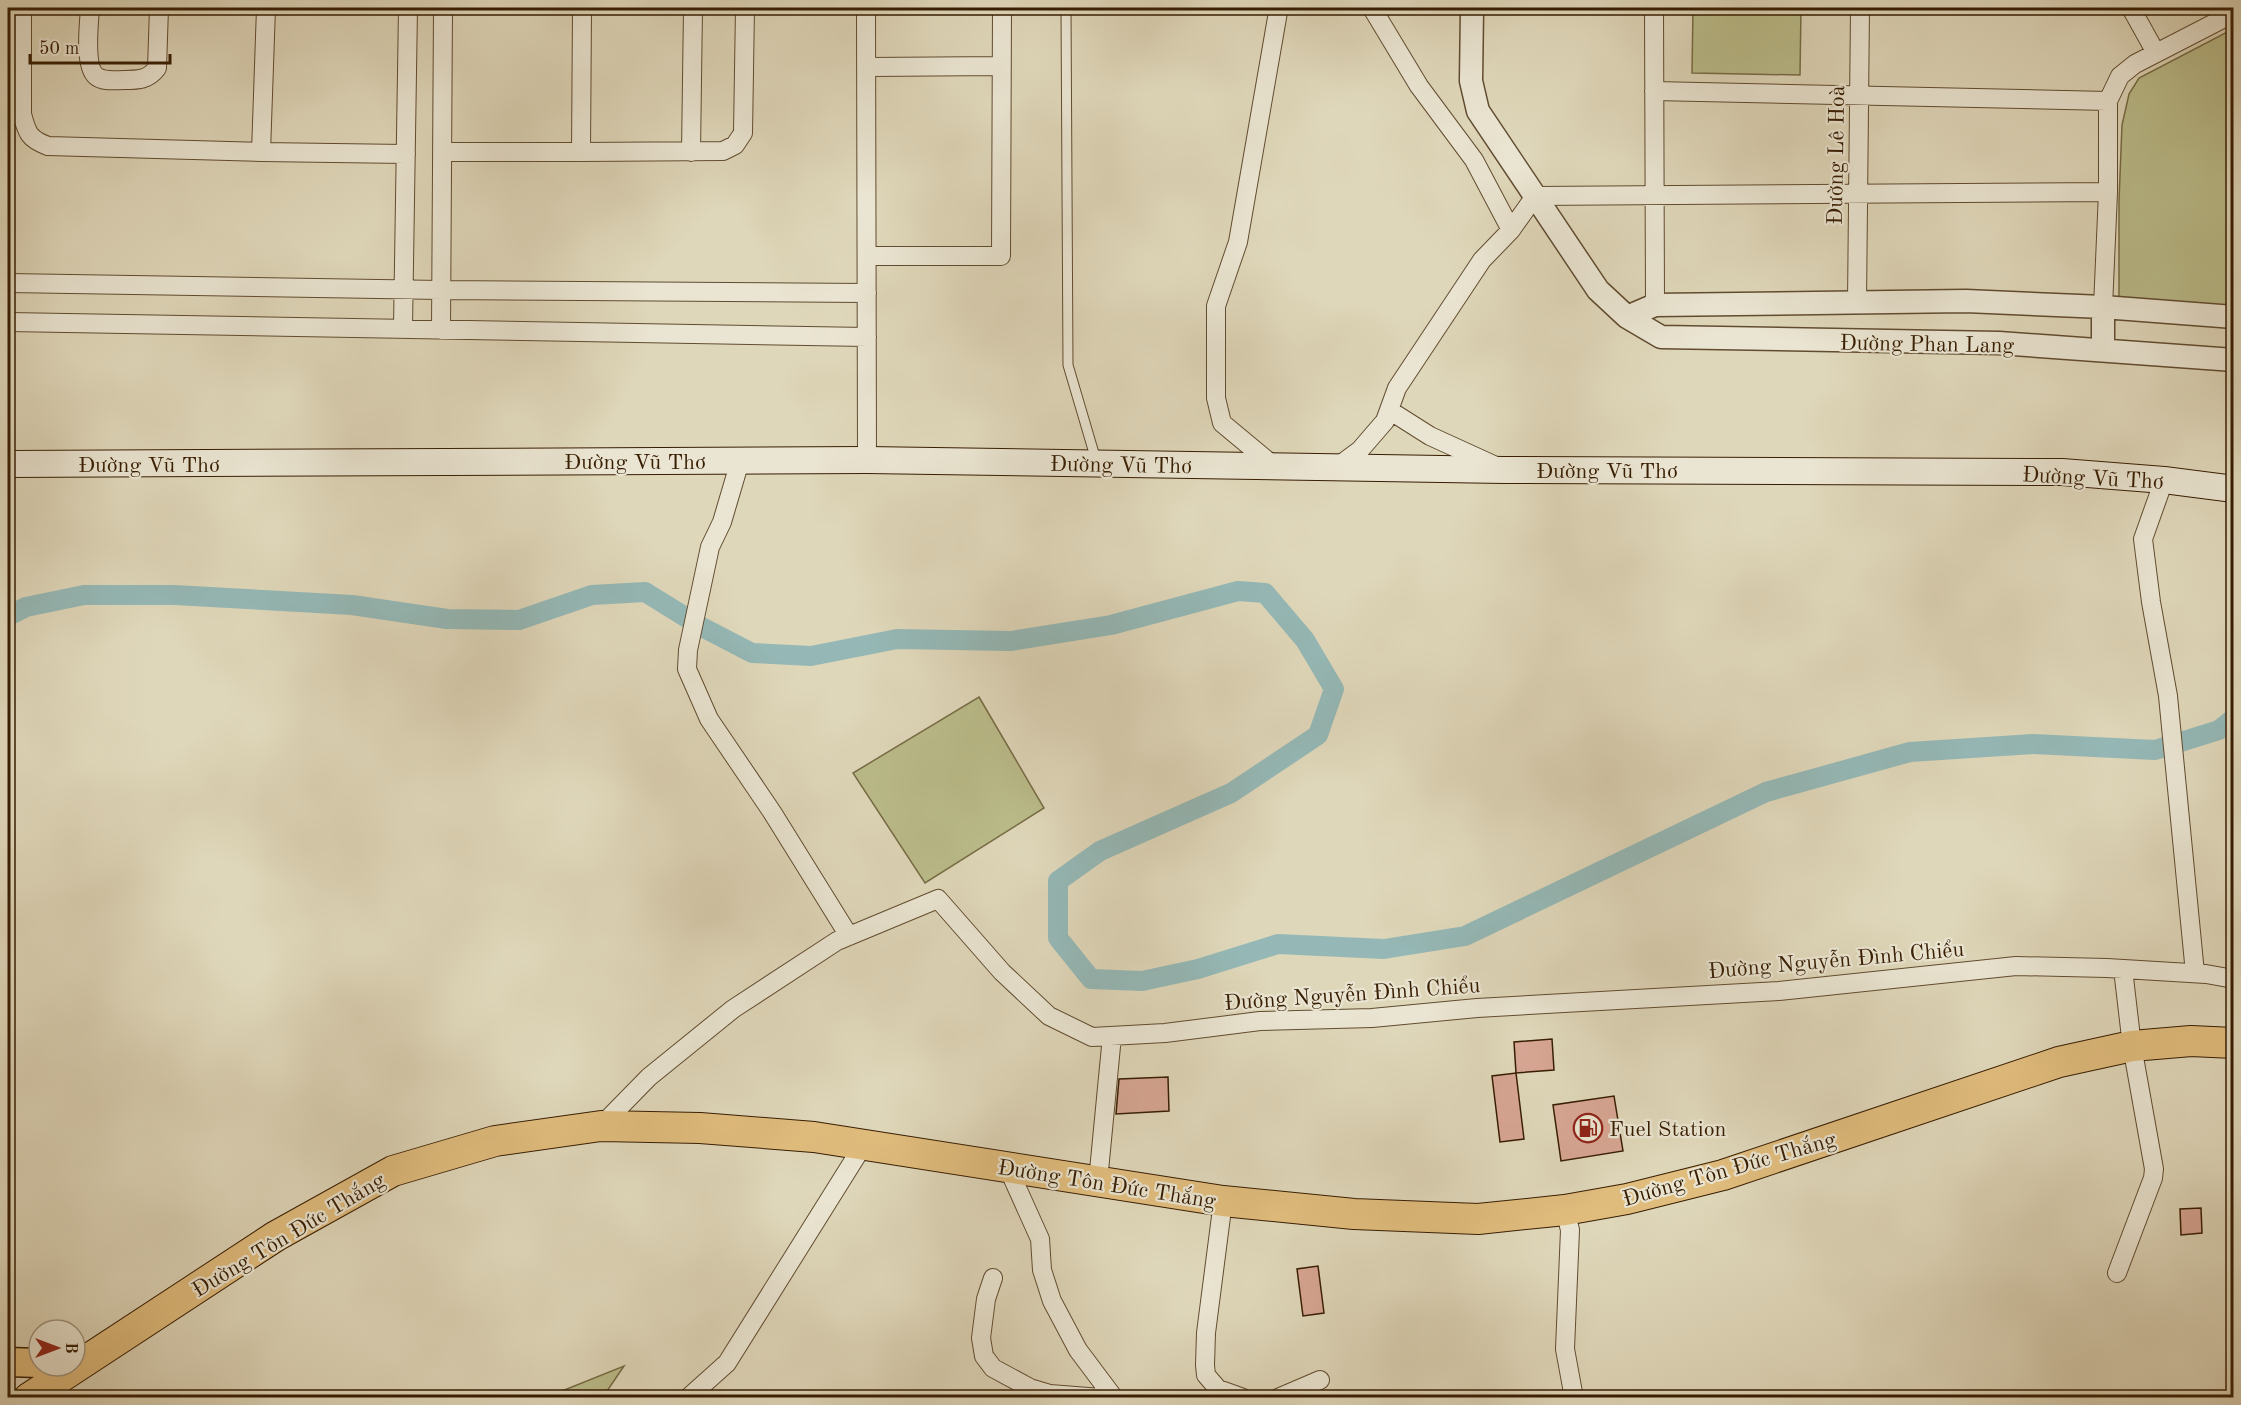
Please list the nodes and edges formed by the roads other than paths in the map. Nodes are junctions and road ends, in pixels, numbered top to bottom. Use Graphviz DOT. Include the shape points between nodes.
graph roads {
  1 [pos="21,8"];
  2 [pos="90,8"];
  3 [pos="159,8"];
  4 [pos="267,8"];
  5 [pos="408,8"];
  6 [pos="443,8"];
  7 [pos="582,8"];
  8 [pos="693,8"];
  9 [pos="745,8"];
  10 [pos="866,8"];
  11 [pos="1002,8"];
  12 [pos="1066,8"];
  13 [pos="1276,8"];
  14 [pos="1372,8"];
  15 [pos="1472,8"];
  16 [pos="1654,8"];
  17 [pos="1860,8"];
  18 [pos="2131,8"];
  19 [pos="2233,9"];
  20 [pos="2156,53"];
  21 [pos="1002,66"];
  22 [pos="868,67"];
  23 [pos="1654,91"];
  24 [pos="1859,95"];
  25 [pos="2108,101"];
  26 [pos="261,152"];
  27 [pos="442,152"];
  28 [pos="581,152"];
  29 [pos="691,152"];
  30 [pos="406,154"];
  31 [pos="2108,192"];
  32 [pos="1858,194"];
  33 [pos="1655,195"];
  34 [pos="1535,196"];
  35 [pos="1511,230"];
  36 [pos="867,256"];
  37 [pos="8,283"];
  38 [pos="404,290"];
  39 [pos="441,290"];
  40 [pos="867,294"];
  41 [pos="1857,303"];
  42 [pos="1655,305"];
  43 [pos="2103,307"];
  44 [pos="1627,317"];
  45 [pos="2234,317"];
  46 [pos="8,322"];
  47 [pos="403,328"];
  48 [pos="441,330"];
  49 [pos="867,337"];
  50 [pos="1858,341"];
  51 [pos="2103,350"];
  52 [pos="2234,360"];
  53 [pos="1389,410"];
  54 [pos="867,460"];
  55 [pos="740,461"];
  56 [pos="8,464"];
  57 [pos="1097,464"];
  58 [pos="1275,466"];
  59 [pos="1338,467"];
  60 [pos="1504,470"];
  61 [pos="2164,480"];
  62 [pos="2234,489"];
  63 [pos="849,936"];
  64 [pos="2123,969"];
  65 [pos="2195,973"];
  66 [pos="2234,979"];
  67 [pos="1112,1036"];
  68 [pos="2234,1043"];
  69 [pos="2132,1046"];
  70 [pos="601,1126"];
  71 [pos="864,1144"];
  72 [pos="1008,1168"];
  73 [pos="1098,1181"];
  74 [pos="1223,1201"];
  75 [pos="1565,1210"];
  76 [pos="2117,1273"];
  77 [pos="993,1278"];
  78 [pos="87,1356"];
  79 [pos="8,1362"];
  80 [pos="27,1363"];
  81 [pos="56,1378"];
  82 [pos="1320,1380"];
  83 [pos="29,1398"];
  84 [pos="688,1398"];
  85 [pos="1101,1398"];
  86 [pos="1113,1398"];
  87 [pos="1244,1398"];
  88 [pos="1278,1398"];
  89 [pos="1574,1398"];
  1 -- 26 [label="street" via="22,114 33,140 48,146"];
  2 -- 3 [label="street" via="91,70 98,78 140,80 157,68"];
  4 -- 26 [label="street"];
  5 -- 30 [label="street"];
  6 -- 27 [label="street"];
  7 -- 28 [label="street"];
  8 -- 29 [label="street"];
  9 -- 29 [label="street" via="743,133 735,146 723,151"];
  10 -- 22 [label="street"];
  11 -- 21 [label="street"];
  12 -- 57 [label="lane" via="1068,365"];
  13 -- 58 [label="street" via="1238,242 1216,306 1216,398 1222,423"];
  14 -- 35 [label="street" via="1419,86 1474,160"];
  15 -- 34 [label="street, Đường Phan Lang" via="1471,81 1478,111"];
  16 -- 23 [label="street"];
  17 -- 24 [label="street, Đường Lê Hoà"];
  18 -- 20 [label="street"];
  19 -- 20 [label="street"];
  20 -- 25 [label="street" via="2120,75"];
  21 -- 22 [label="street"];
  21 -- 36 [label="street" via="1001,256"];
  22 -- 36 [label="street"];
  23 -- 24 [label="street"];
  23 -- 33 [label="street"];
  24 -- 25 [label="street"];
  24 -- 32 [label="street, Đường Lê Hoà"];
  25 -- 31 [label="street"];
  26 -- 30 [label="street"];
  27 -- 28 [label="street"];
  27 -- 39 [label="street"];
  28 -- 29 [label="street"];
  30 -- 38 [label="street"];
  31 -- 32 [label="street"];
  31 -- 43 [label="street"];
  32 -- 33 [label="street"];
  32 -- 41 [label="street, Đường Lê Hoà"];
  33 -- 34 [label="street"];
  33 -- 42 [label="street"];
  34 -- 35 [label="street"];
  34 -- 44 [label="street, Đường Phan Lang" via="1598,290"];
  35 -- 53 [label="street" via="1482,260 1397,388"];
  36 -- 40 [label="street"];
  37 -- 38 [label="street"];
  38 -- 39 [label="street"];
  38 -- 47 [label="street"];
  39 -- 40 [label="street"];
  39 -- 48 [label="street"];
  40 -- 49 [label="street"];
  41 -- 42 [label="street, Đường Phan Lang"];
  41 -- 43 [label="street, Đường Phan Lang" via="1966,301"];
  41 -- 50 [label="street"];
  42 -- 44 [label="street, Đường Phan Lang"];
  43 -- 45 [label="street, Đường Phan Lang"];
  43 -- 51 [label="street"];
  44 -- 50 [label="street, Đường Phan Lang" via="1661,337"];
  46 -- 47 [label="street"];
  47 -- 48 [label="street"];
  48 -- 49 [label="street"];
  49 -- 54 [label="street"];
  50 -- 51 [label="street, Đường Phan Lang" via="2000,343"];
  51 -- 52 [label="street, Đường Phan Lang"];
  53 -- 59 [label="street" via="1360,450"];
  53 -- 60 [label="street" via="1430,436"];
  54 -- 55 [label="main road, Đường Vũ Thơ"];
  54 -- 57 [label="main road, Đường Vũ Thơ"];
  55 -- 56 [label="main road, Đường Vũ Thơ"];
  55 -- 63 [label="street" via="722,522 710,547 687,669 709,720"];
  57 -- 58 [label="main road, Đường Vũ Thơ"];
  58 -- 59 [label="main road, Đường Vũ Thơ"];
  59 -- 60 [label="main road, Đường Vũ Thơ"];
  60 -- 61 [label="main road, Đường Vũ Thơ" via="2062,472"];
  61 -- 62 [label="main road, Đường Vũ Thơ"];
  61 -- 65 [label="street" via="2143,539 2168,696"];
  63 -- 67 [label="street, Đường Nguyễn Đình Chiểu" via="938,899 1002,972 1049,1016 1092,1036"];
  63 -- 70 [label="street, Đường Nguyễn Đình Chiểu" via="733,1009 650,1077"];
  64 -- 65 [label="street, Đường Nguyễn Đình Chiểu"];
  64 -- 67 [label="street, Đường Nguyễn Đình Chiểu" via="2016,966 1779,991 1372,1018 1260,1021"];
  64 -- 69 [label="street"];
  65 -- 66 [label="street, Đường Nguyễn Đình Chiểu"];
  67 -- 73 [label="street"];
  68 -- 69 [label="highway, Đường Tôn Đức Thắng" via="2191,1041"];
  69 -- 75 [label="highway, Đường Tôn Đức Thắng" via="2059,1062 1723,1175"];
  69 -- 76 [label="street" via="2154,1168"];
  70 -- 71 [label="highway, Đường Tôn Đức Thắng" via="700,1128"];
  70 -- 78 [label="highway, Đường Tôn Đức Thắng" via="495,1141 393,1172 276,1236"];
  71 -- 72 [label="highway, Đường Tôn Đức Thắng"];
  71 -- 84 [label="street" via="727,1363"];
  72 -- 73 [label="highway, Đường Tôn Đức Thắng"];
  72 -- 86 [label="street" via="1040,1239 1041,1270 1052,1301 1078,1350"];
  73 -- 74 [label="highway, Đường Tôn Đức Thắng"];
  74 -- 75 [label="highway, Đường Tôn Đức Thắng" via="1354,1214 1467,1218"];
  74 -- 87 [label="street" via="1204,1365 1218,1389"];
  75 -- 89 [label="street" via="1570,1230 1565,1349"];
  77 -- 85 [label="street" via="981,1338 984,1356 993,1368 1050,1394"];
  79 -- 80 [label="main road"];
  81 -- 83 [label="highway, Đường Tôn Đức Thắng"];
  82 -- 88 [label="street"];
}
